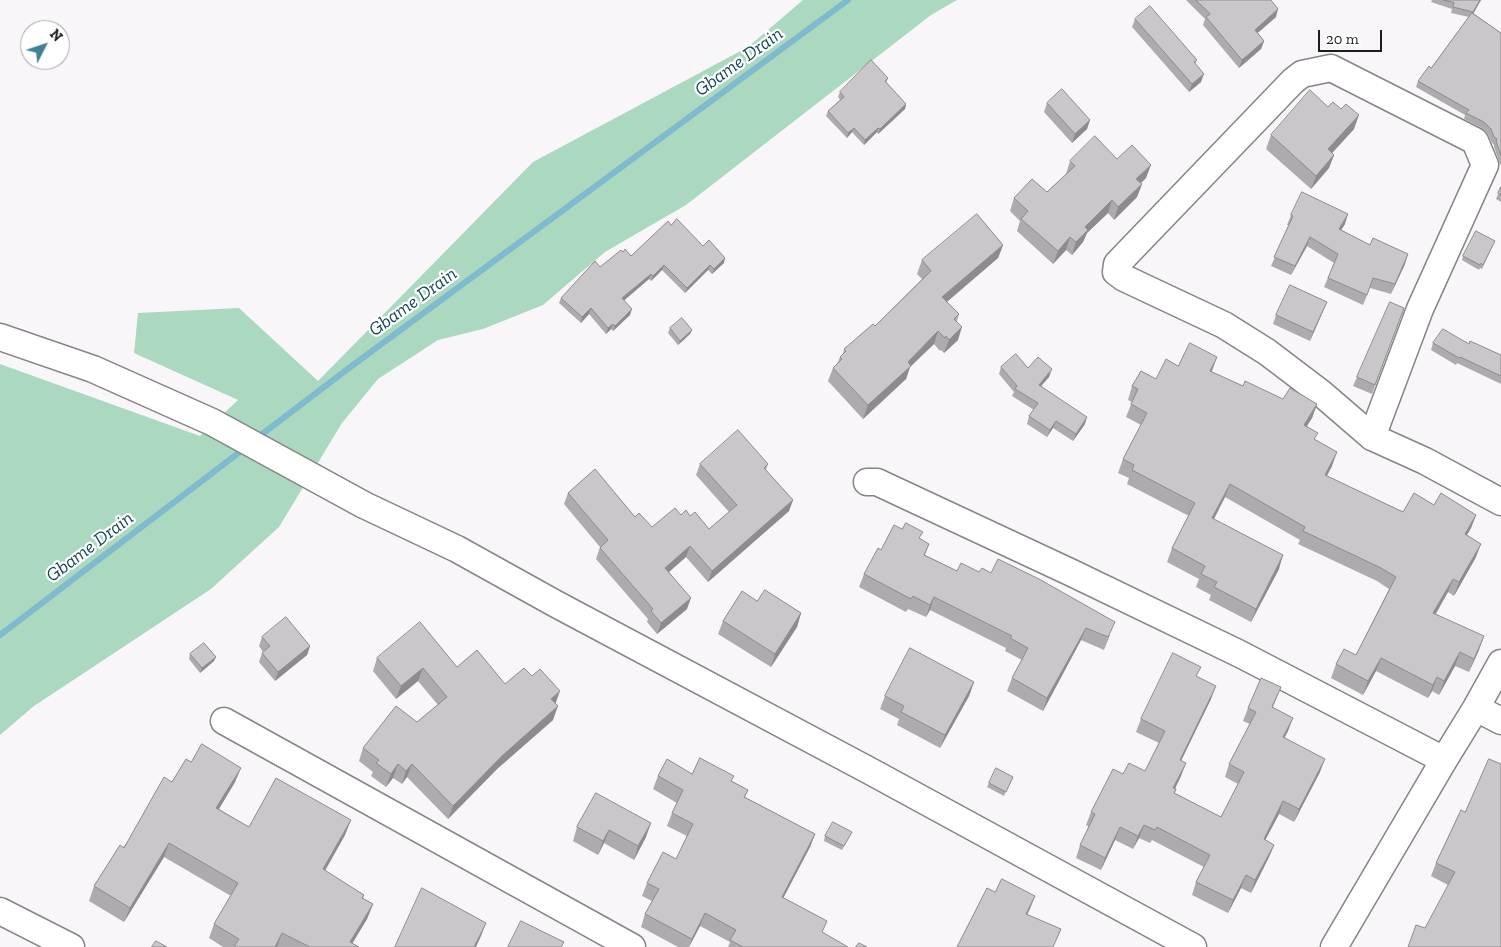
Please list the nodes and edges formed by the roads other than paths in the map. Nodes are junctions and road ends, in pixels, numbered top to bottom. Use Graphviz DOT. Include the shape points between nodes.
graph roads {
  1 [pos="0,337"];
  2 [pos="1372,436"];
  3 [pos="867,482"];
  4 [pos="1501,502"];
  5 [pos="1501,663"];
  6 [pos="1476,708"];
  7 [pos="224,721"];
  8 [pos="1501,721"];
  9 [pos="1444,760"];
  10 [pos="0,911"];
  11 [pos="70,947"];
  12 [pos="632,947"];
  13 [pos="1193,947"];
  14 [pos="1334,947"];
  1 -- 13 [label="street" via="92,369 212,422 364,505 458,549"];
  2 -- 2 [label="street" via="1420,309 1485,165 1475,141 1331,68 1302,74 1293,81 1117,264 1116,272 1224,325 1267,352"];
  2 -- 4 [label="street"];
  3 -- 9 [label="street" via="877,482 1240,654"];
  5 -- 6 [label="street"];
  6 -- 8 [label="street"];
  6 -- 9 [label="street"];
  7 -- 12 [label="street"];
  9 -- 14 [label="street"];
  10 -- 11 [label="street"];
}
